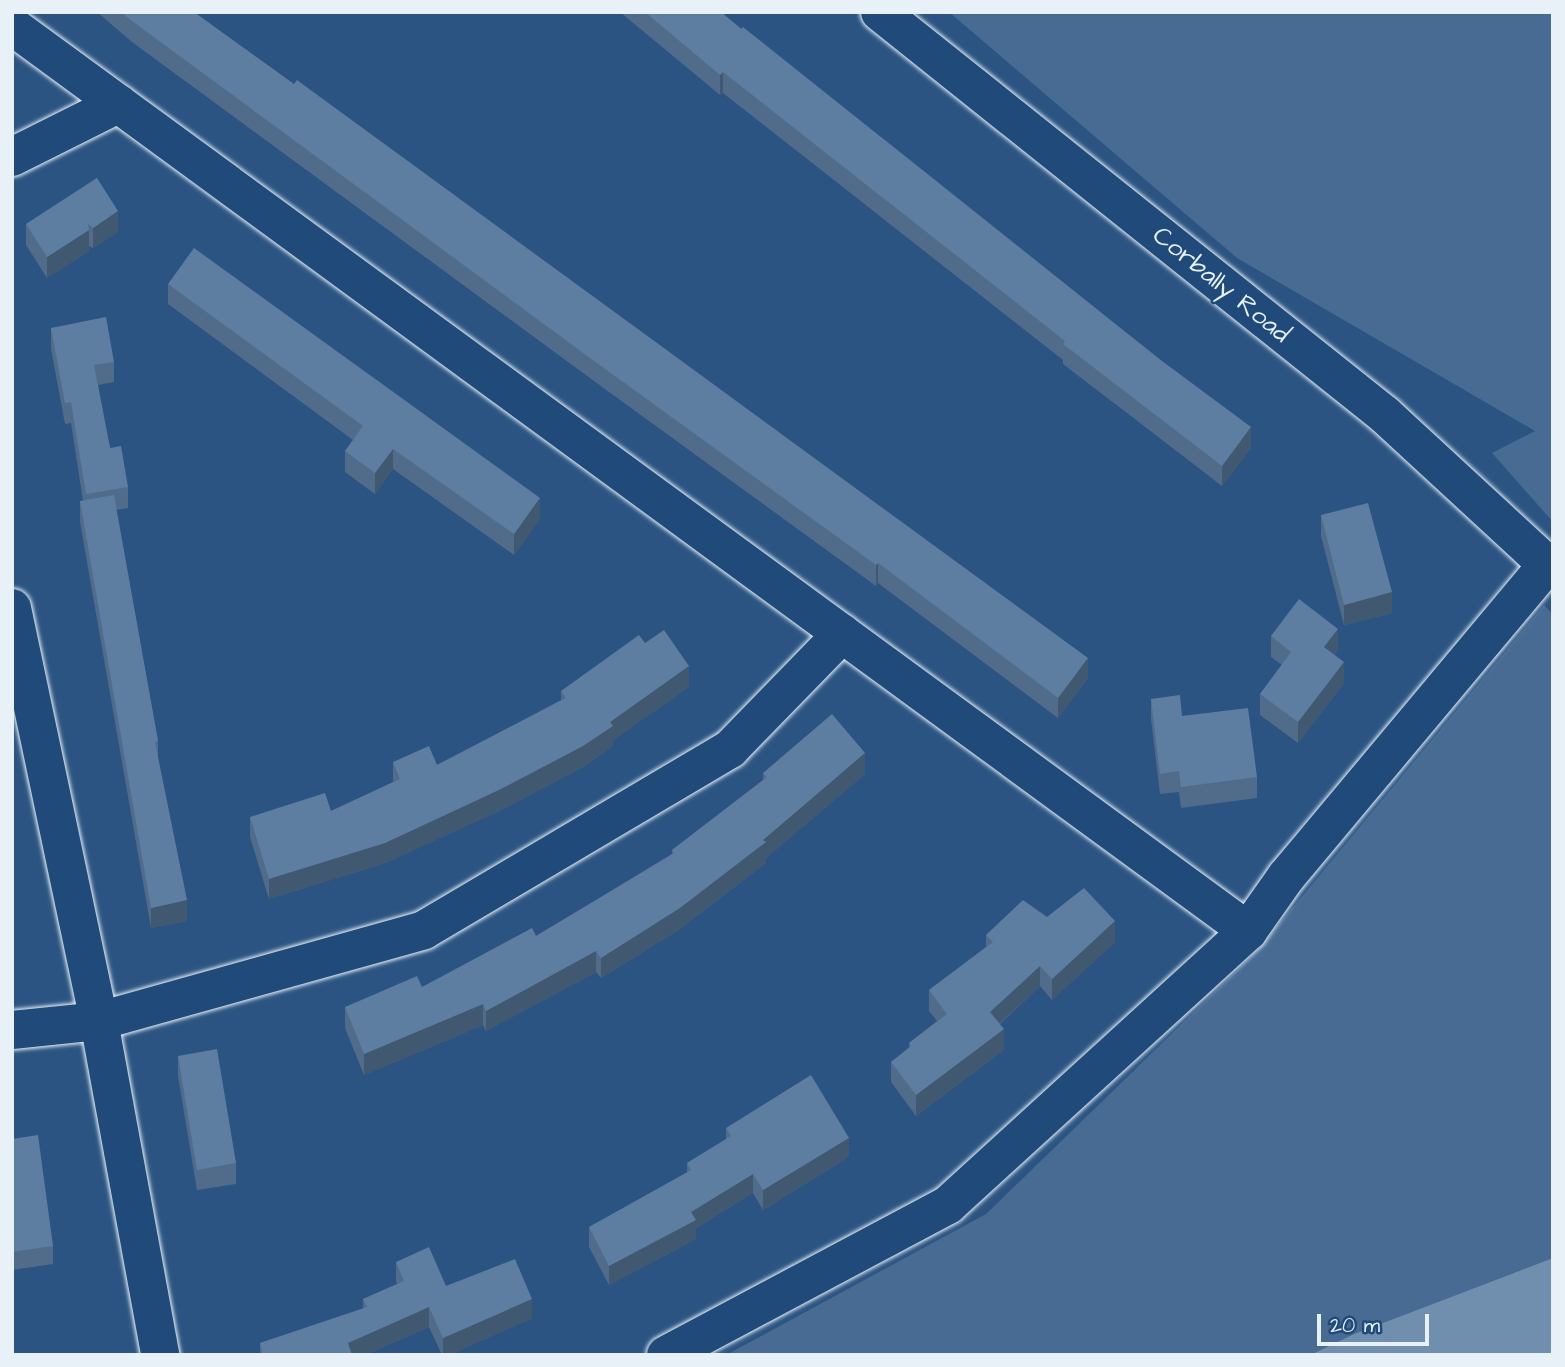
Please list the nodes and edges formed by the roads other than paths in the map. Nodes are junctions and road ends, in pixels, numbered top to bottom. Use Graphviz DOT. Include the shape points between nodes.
graph roads {
  1 [pos="880,12"];
  2 [pos="12,26"];
  3 [pos="118,104"];
  4 [pos="12,157"];
  5 [pos="1550,567"];
  6 [pos="12,608"];
  7 [pos="842,634"];
  8 [pos="1248,931"];
  9 [pos="99,1021"];
  10 [pos="12,1030"];
  11 [pos="160,1355"];
  12 [pos="666,1355"];
  1 -- 5 [label="street, Corbally Road" via="1385,415"];
  2 -- 3 [label="street"];
  3 -- 4 [label="street"];
  3 -- 7 [label="street"];
  5 -- 8 [label="street" via="1286,877"];
  6 -- 9 [label="street"];
  7 -- 8 [label="street"];
  7 -- 9 [label="street" via="730,749 424,930"];
  8 -- 12 [label="street" via="948,1205"];
  9 -- 10 [label="street"];
  9 -- 11 [label="street"];
}
